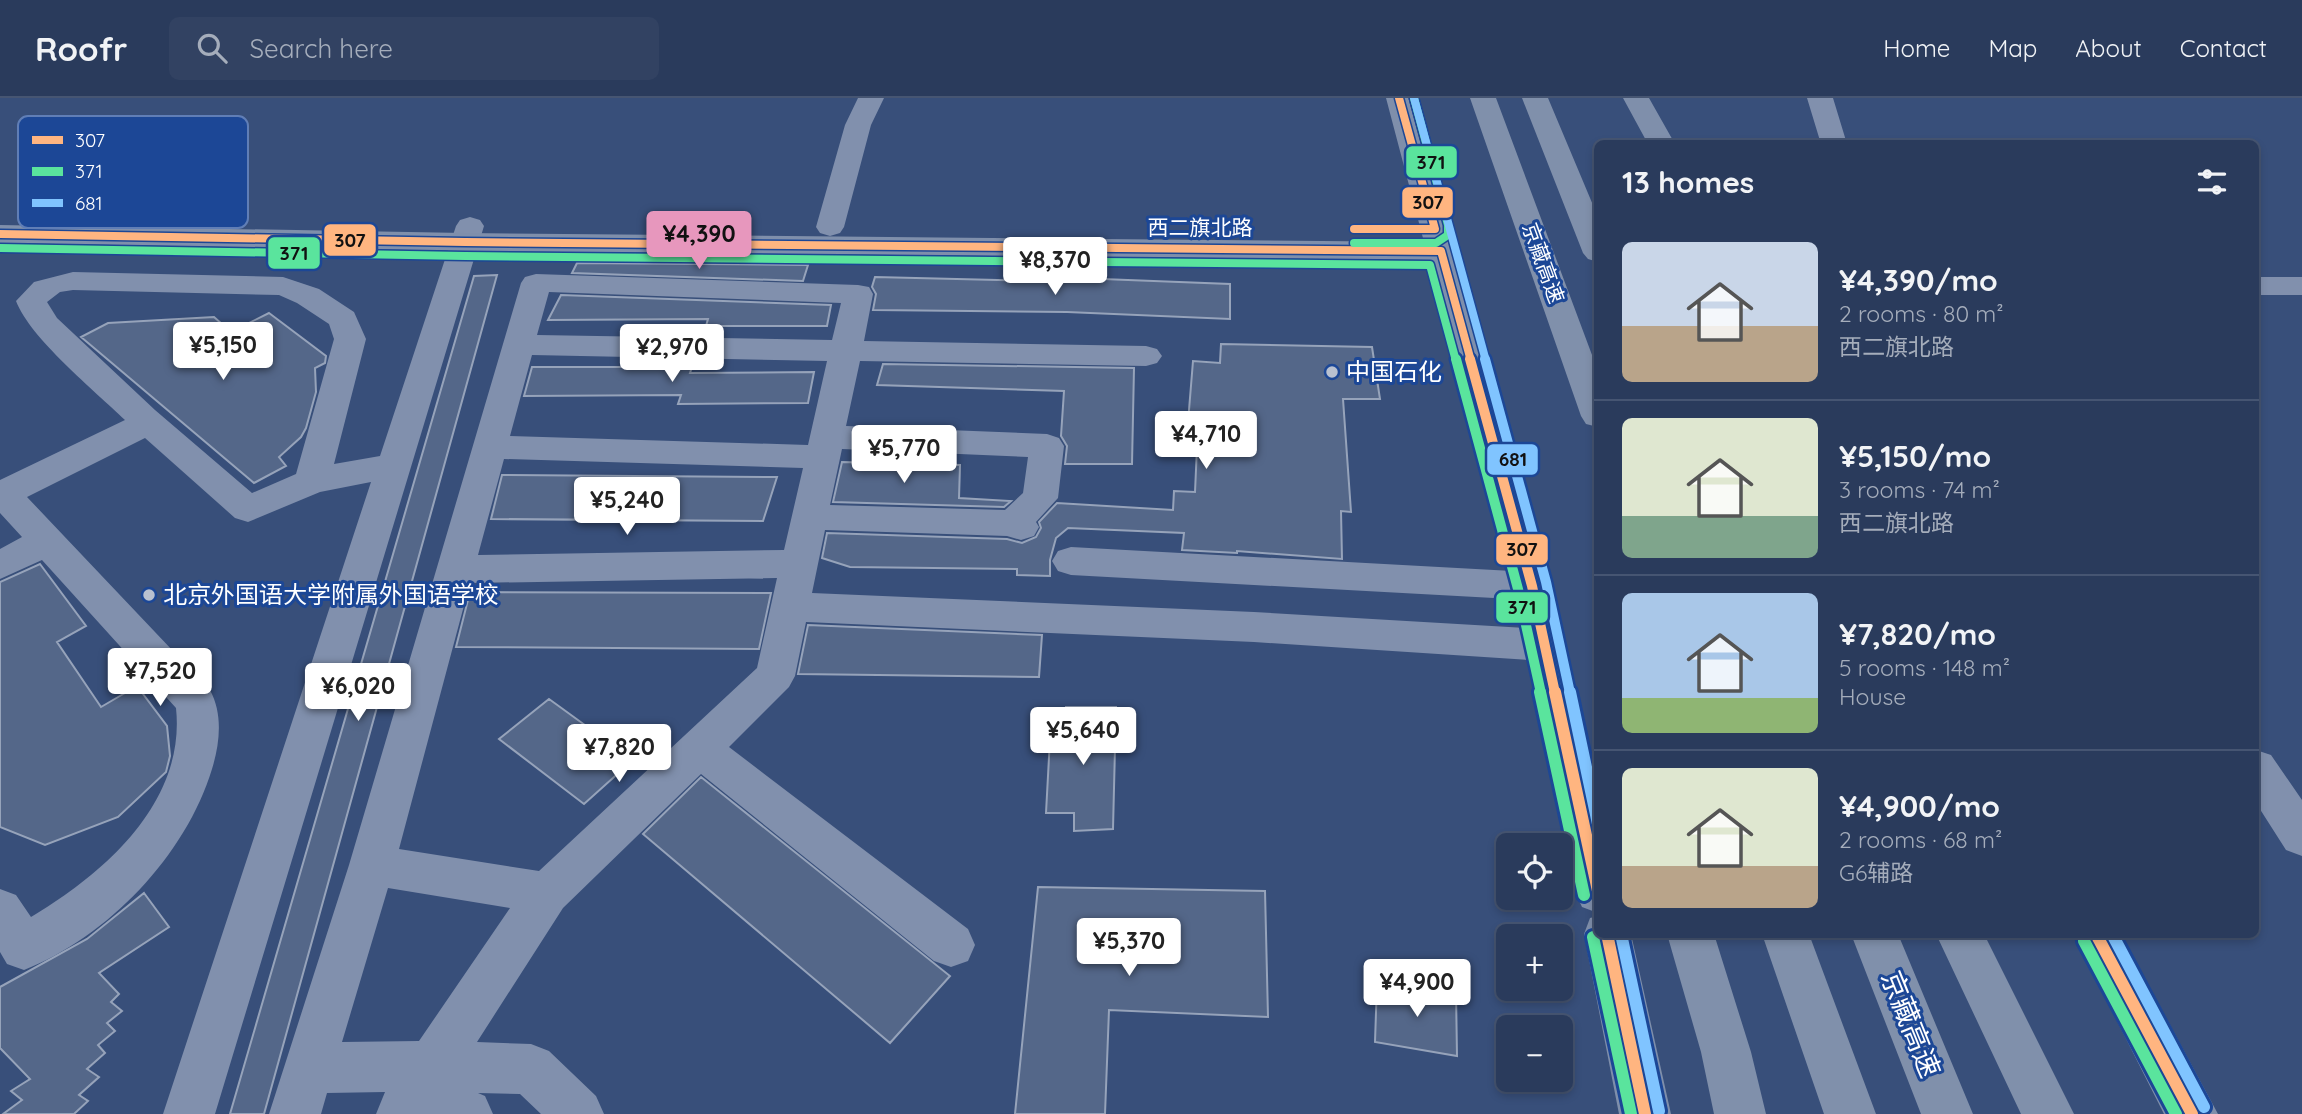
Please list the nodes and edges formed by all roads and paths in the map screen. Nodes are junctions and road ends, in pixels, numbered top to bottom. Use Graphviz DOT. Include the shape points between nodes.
graph roads {
  1 [pos="871,98"];
  2 [pos="1399,98"];
  3 [pos="1483,98"];
  4 [pos="1636,98"];
  5 [pos="1820,98"];
  6 [pos="1537,104"];
  7 [pos="1660,140"];
  8 [pos="1833,140"];
  9 [pos="1594,199"];
  10 [pos="0,213"];
  11 [pos="18,213"];
  12 [pos="248,216"];
  13 [pos="830,227"];
  14 [pos="0,234"];
  15 [pos="468,234"];
  16 [pos="1438,240"];
  17 [pos="1594,243"];
  18 [pos="2259,286"];
  19 [pos="2302,286"];
  20 [pos="518,345"];
  21 [pos="846,351"];
  22 [pos="1146,356"];
  23 [pos="1594,405"];
  24 [pos="147,423"];
  25 [pos="490,447"];
  26 [pos="825,447"];
  27 [pos="394,465"];
  28 [pos="312,481"];
  29 [pos="2,494"];
  30 [pos="810,517"];
  31 [pos="47,541"];
  32 [pos="1071,561"];
  33 [pos="799,564"];
  34 [pos="0,565"];
  35 [pos="455,569"];
  36 [pos="1532,586"];
  37 [pos="790,607"];
  38 [pos="1545,645"];
  39 [pos="699,748"];
  40 [pos="2259,772"];
  41 [pos="2302,836"];
  42 [pos="372,864"];
  43 [pos="1594,873"];
  44 [pos="547,892"];
  45 [pos="1608,938"];
  46 [pos="1691,938"];
  47 [pos="1786,938"];
  48 [pos="1876,938"];
  49 [pos="1961,938"];
  50 [pos="2098,938"];
  51 [pos="8,940"];
  52 [pos="951,945"];
  53 [pos="434,1066"];
  54 [pos="309,1068"];
  55 [pos="189,1114"];
  56 [pos="295,1114"];
  57 [pos="400,1114"];
  58 [pos="467,1114"];
  59 [pos="578,1114"];
  60 [pos="1645,1114"];
  61 [pos="1740,1114"];
  62 [pos="1850,1114"];
  63 [pos="1947,1114"];
  64 [pos="2048,1114"];
  65 [pos="2192,1114"];
  1 -- 13 [label="street" via="858,125"];
  2 -- 16 [label="main road"];
  3 -- 23 [label="highway, 京藏高速"];
  4 -- 7 [label="main road"];
  5 -- 8 [label="street"];
  6 -- 9 [label="highway"];
  6 -- 17 [label="highway"];
  10 -- 11 [label="main road, 西二旗北路"];
  12 -- 15 [label="main road, 西二旗北路" via="427,219"];
  13 -- 15 [label="main road, 西二旗北路"];
  13 -- 16 [label="main road, 西二旗北路"];
  14 -- 15 [label="main road, 西二旗北路"];
  15 -- 16 [label="main road, 西二旗北路"];
  15 -- 27 [label="street"];
  16 -- 36 [label="main road"];
  18 -- 19 [label="street"];
  20 -- 21 [label="street"];
  20 -- 21 [label="street" via="536,283 858,294"];
  20 -- 25 [label="street"];
  21 -- 22 [label="street"];
  21 -- 26 [label="street"];
  24 -- 28 [label="street" via="248,509"];
  24 -- 28 [label="street" via="33,309 31,301 39,290 72,281 283,286 343,319 350,339"];
  24 -- 29 [label="street"];
  25 -- 26 [label="street"];
  25 -- 35 [label="street"];
  26 -- 30 [label="street"];
  26 -- 30 [label="street" via="1047,446 1040,498 1017,525"];
  27 -- 28 [label="street"];
  27 -- 55 [label="street"];
  29 -- 31 [label="street"];
  30 -- 33 [label="street"];
  31 -- 34 [label="street"];
  31 -- 51 [label="street" via="197,702 198,734 174,811 126,872 92,903"];
  32 -- 36 [label="street"];
  33 -- 35 [label="street"];
  33 -- 37 [label="street"];
  35 -- 42 [label="street"];
  36 -- 38 [label="main road"];
  37 -- 38 [label="street"];
  37 -- 39 [label="street" via="775,676"];
  38 -- 43 [label="main road"];
  39 -- 44 [label="street"];
  39 -- 52 [label="street"];
  40 -- 41 [label="street"];
  42 -- 44 [label="street"];
  42 -- 54 [label="street"];
  44 -- 53 [label="street"];
  45 -- 60 [label="main road"];
  46 -- 61 [label="highway"];
  47 -- 62 [label="highway"];
  48 -- 63 [label="highway, 京藏高速"];
  49 -- 64 [label="highway"];
  50 -- 65 [label="main road"];
  53 -- 54 [label="street"];
  53 -- 57 [label="street"];
  53 -- 59 [label="street" via="531,1069"];
  54 -- 56 [label="street"];
  57 -- 58 [label="street"];
}
